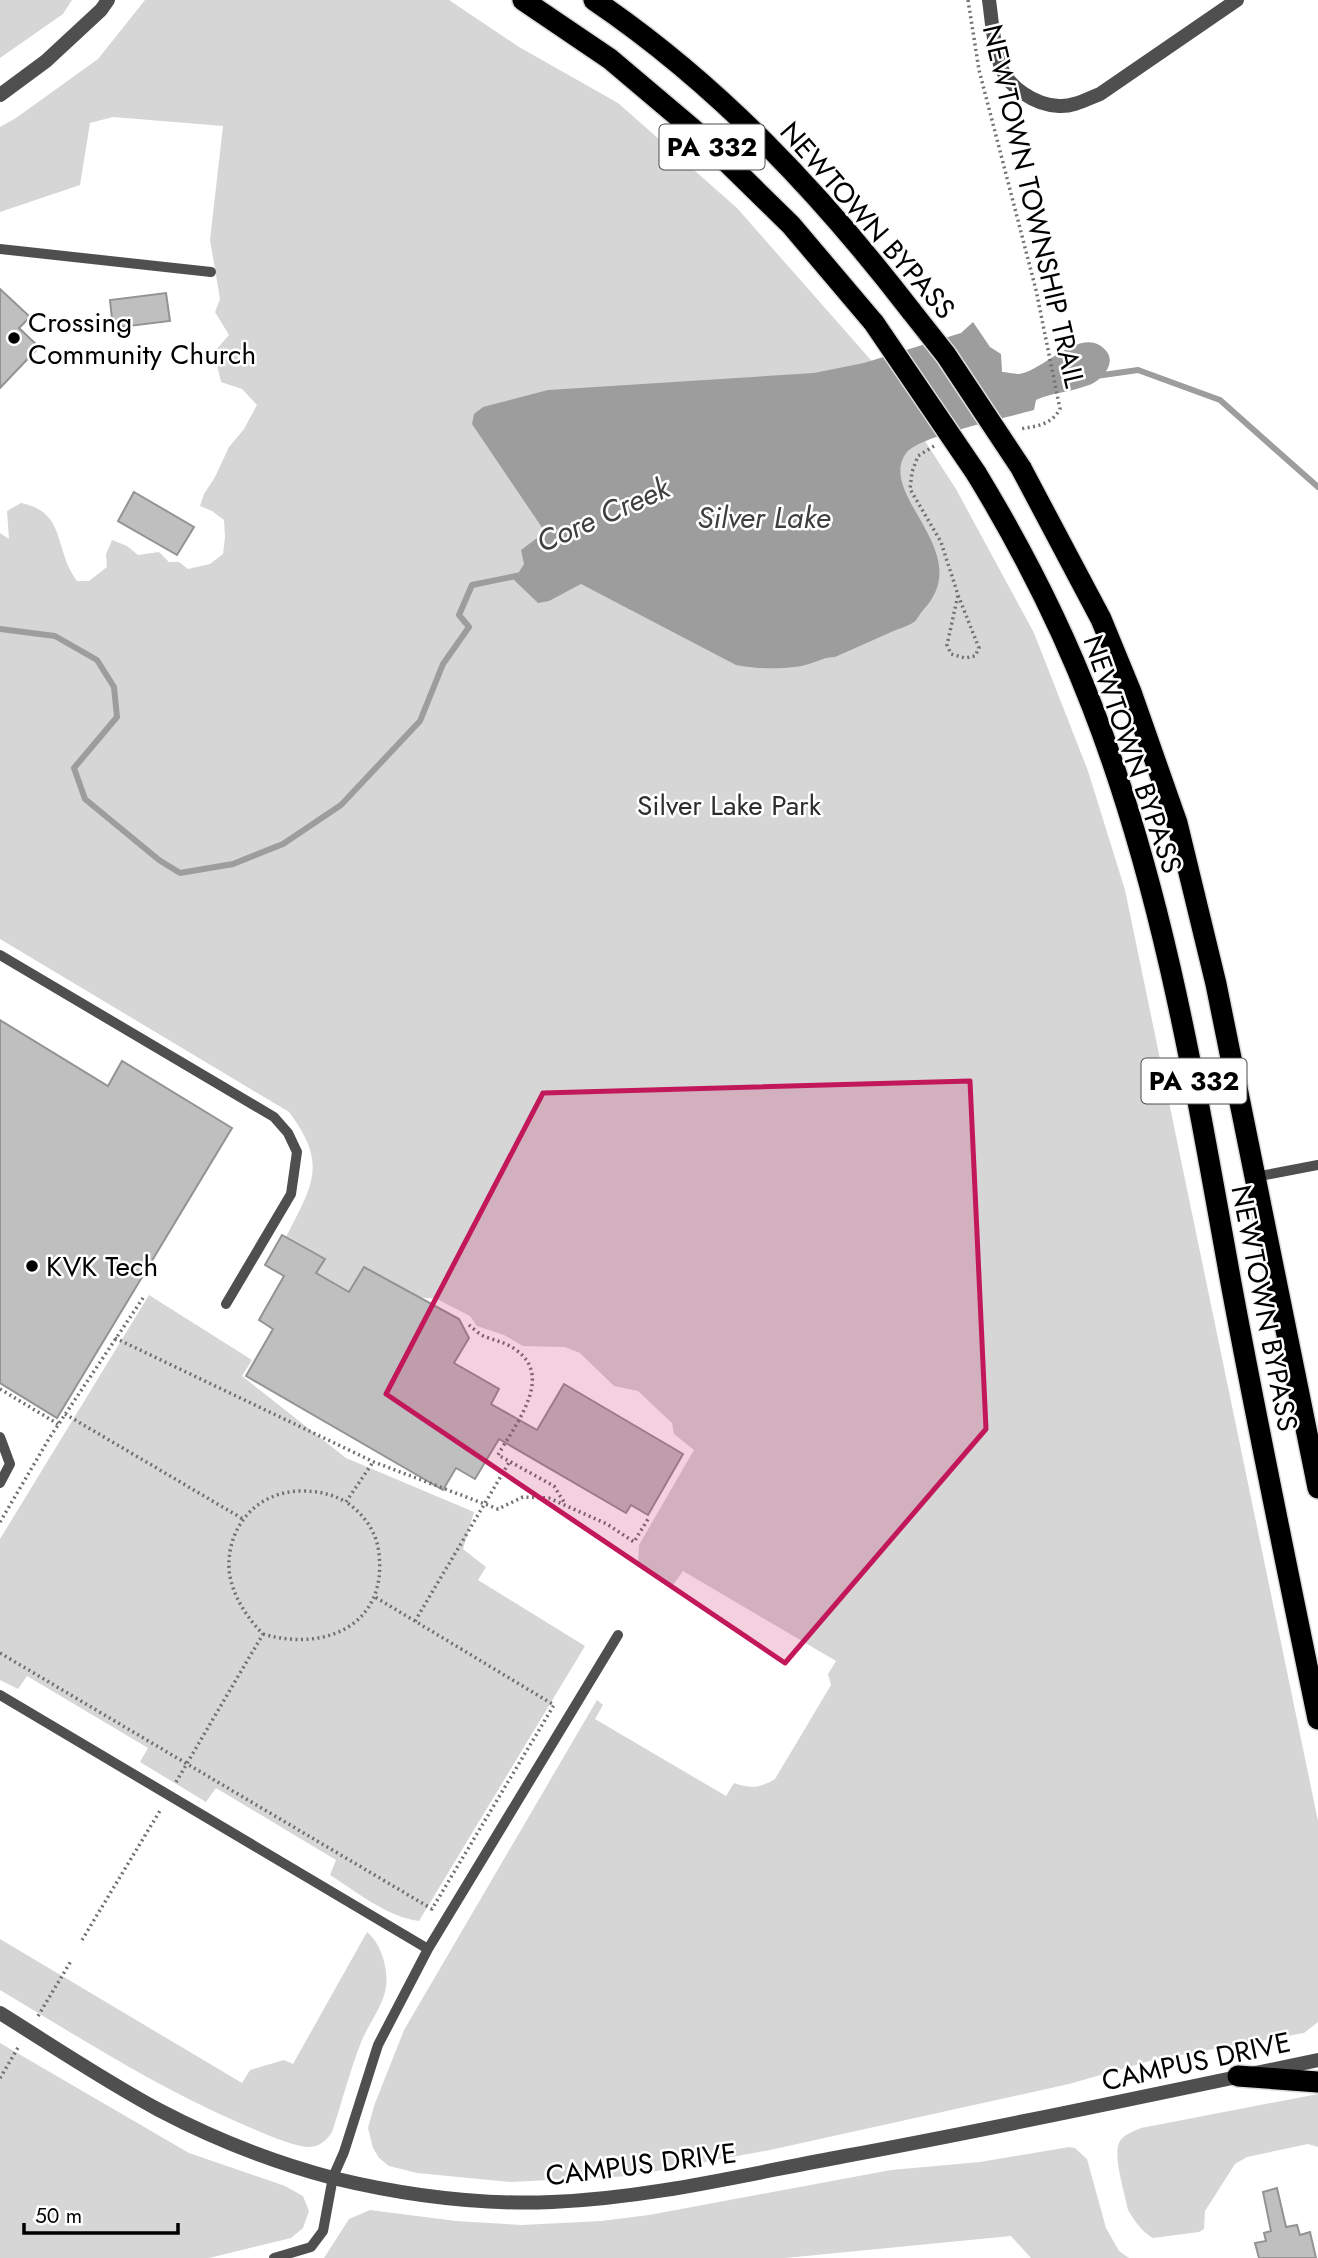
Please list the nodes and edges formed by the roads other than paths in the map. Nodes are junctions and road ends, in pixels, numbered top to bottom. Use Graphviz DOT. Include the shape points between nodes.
graph roads {
  1 [pos="108,0"];
  2 [pos="523,0"];
  3 [pos="594,0"];
  4 [pos="989,0"];
  5 [pos="1237,0"];
  6 [pos="0,95"];
  7 [pos="0,249"];
  8 [pos="211,272"];
  9 [pos="0,955"];
  10 [pos="1318,1165"];
  11 [pos="1255,1177"];
  12 [pos="226,1304"];
  13 [pos="0,1437"];
  14 [pos="0,1482"];
  15 [pos="1318,1488"];
  16 [pos="618,1635"];
  17 [pos="0,1695"];
  18 [pos="1318,1719"];
  19 [pos="428,1949"];
  20 [pos="0,2013"];
  21 [pos="1318,2060"];
  22 [pos="1238,2076"];
  23 [pos="1318,2082"];
  24 [pos="333,2178"];
  25 [pos="274,2258"];
  1 -- 6 [label="street" via="46,61"];
  2 -- 18 [label="highway, NEWTOWN BYPASS / PA 332, bridge" via="610,59 694,130 791,225 874,323 976,473 1057,622 1092,706 1140,850 1169,965"];
  3 -- 11 [label="highway, NEWTOWN BYPASS / PA 332, bridge" via="632,25 743,119 863,247 946,355 1021,468 1101,619 1165,785 1201,917"];
  4 -- 5 [label="street" via="1005,75 1038,102 1060,106 1100,94"];
  7 -- 8 [label="lane"];
  9 -- 12 [label="lane" via="274,1117 288,1133 297,1152 291,1194"];
  10 -- 11 [label="lane"];
  11 -- 15 [label="highway, NEWTOWN BYPASS / PA 332"];
  13 -- 14 [label="lane" via="10,1464"];
  16 -- 19 [label="lane"];
  17 -- 19 [label="lane"];
  19 -- 24 [label="lane" via="379,2045"];
  20 -- 24 [label="street, CAMPUS DRIVE" via="158,2110 219,2139"];
  21 -- 22 [label="street, CAMPUS DRIVE"];
  22 -- 23 [label="highway"];
  22 -- 24 [label="street, CAMPUS DRIVE" via="990,2130 628,2196 510,2202 397,2191"];
  24 -- 25 [label="lane" via="323,2231 311,2247"];
}
